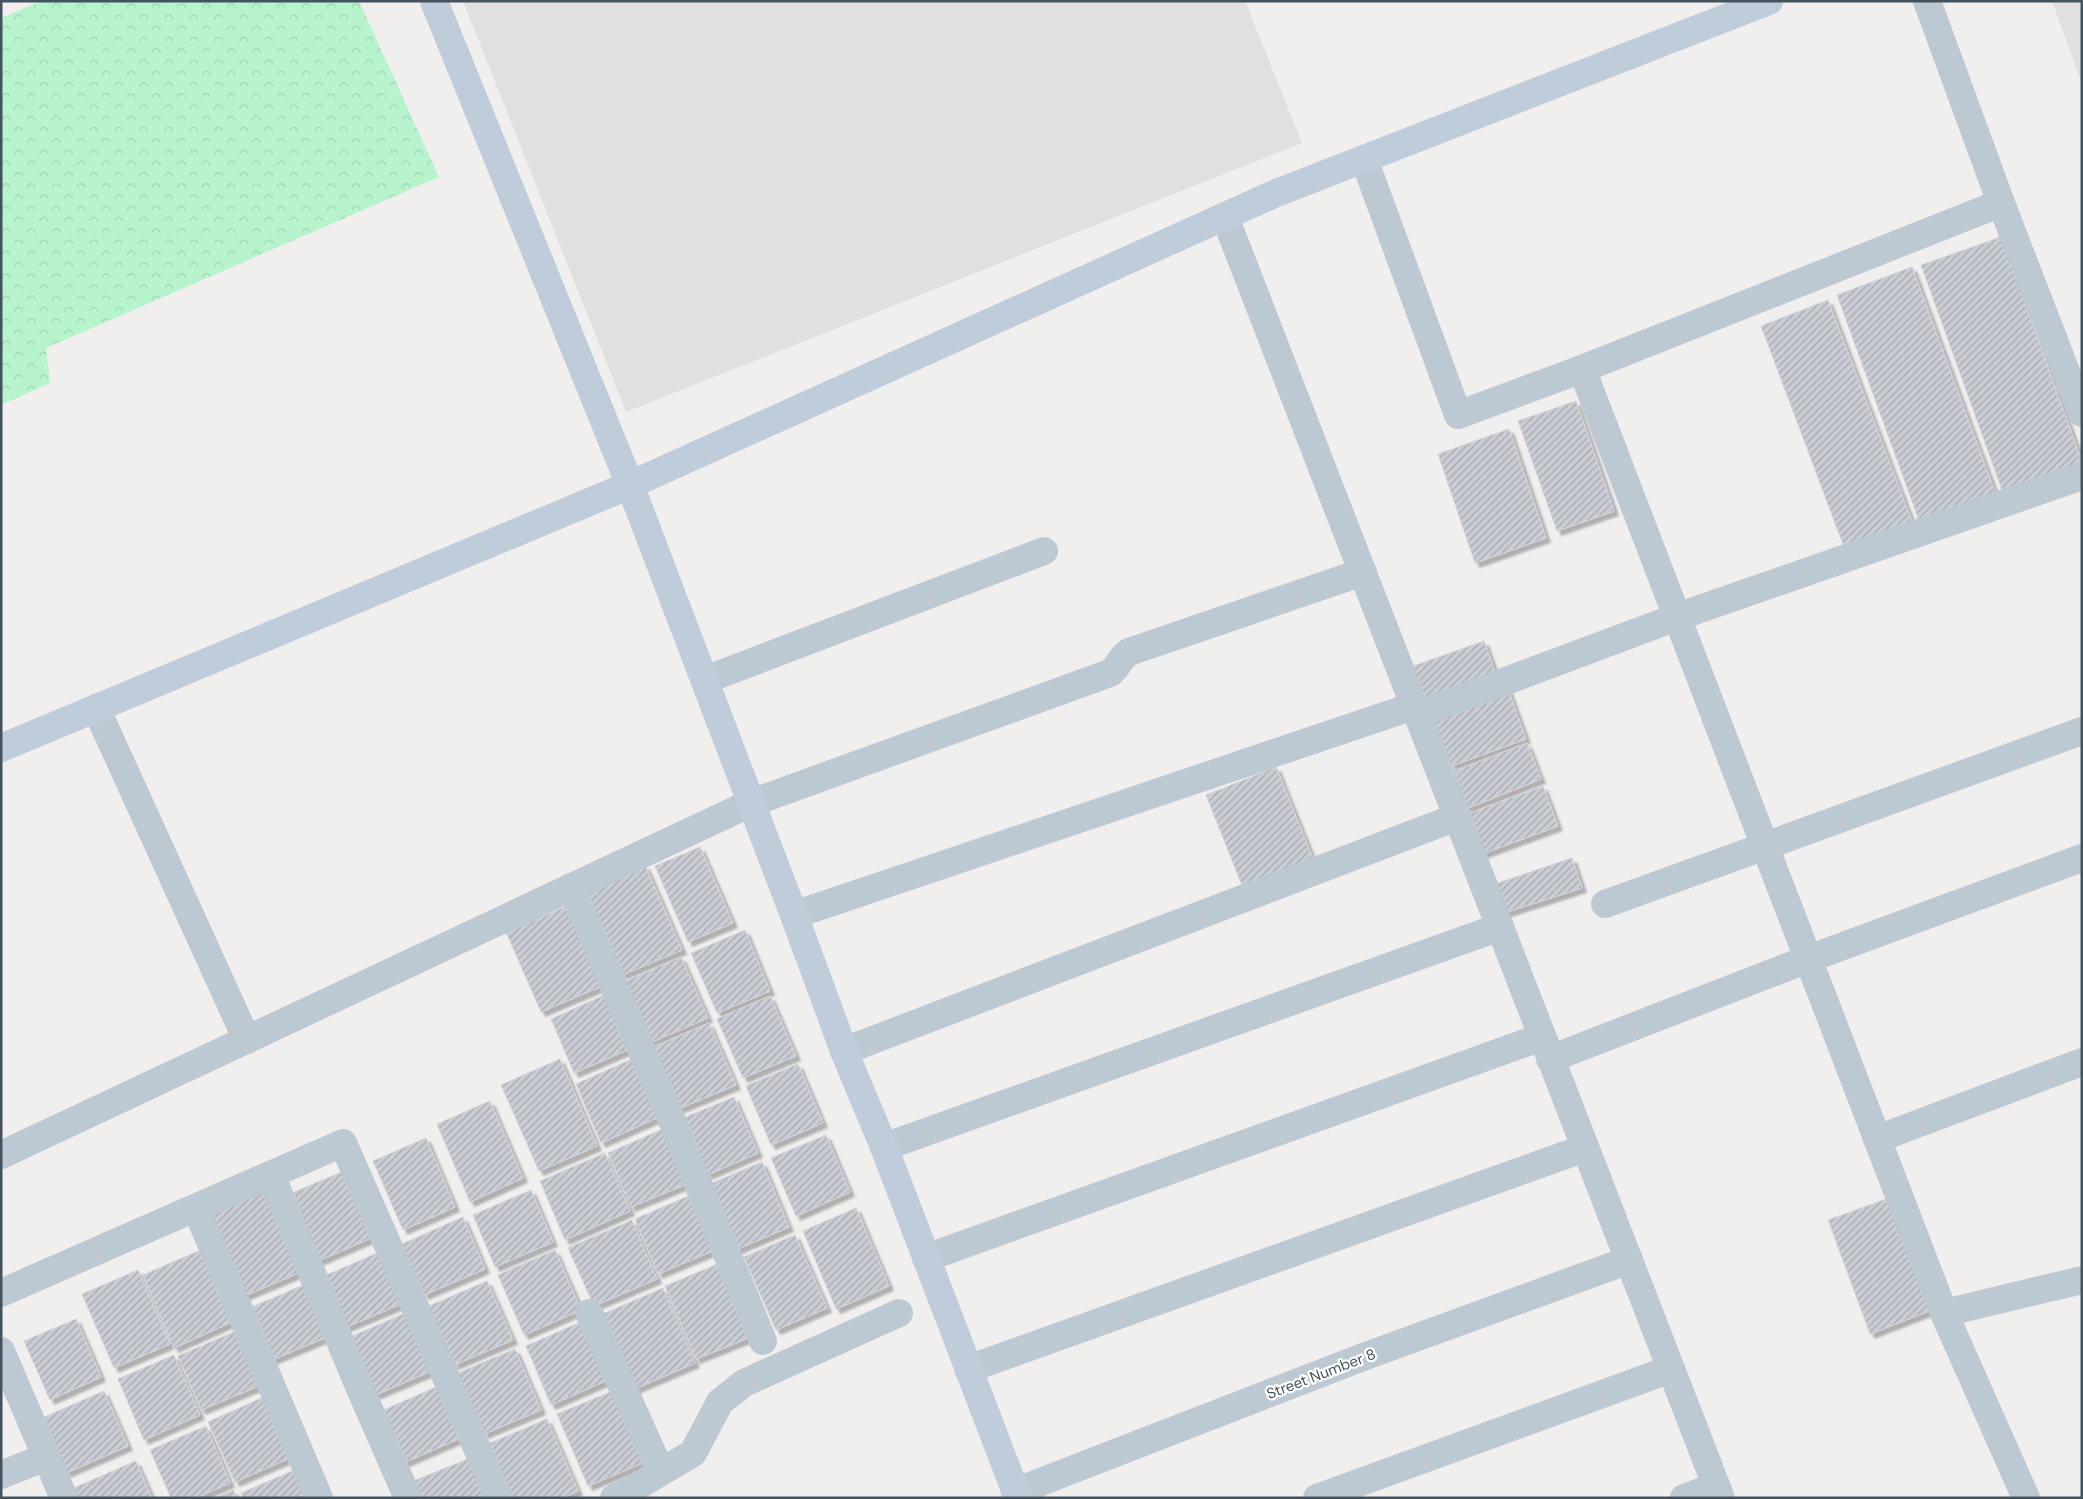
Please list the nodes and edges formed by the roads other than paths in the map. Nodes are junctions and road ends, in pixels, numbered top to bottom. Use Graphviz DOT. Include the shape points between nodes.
graph roads {
  1 [pos="434,1"];
  2 [pos="1769,1"];
  3 [pos="1927,1"];
  4 [pos="1364,159"];
  5 [pos="2001,203"];
  6 [pos="1225,217"];
  7 [pos="1582,369"];
  8 [pos="2082,413"];
  9 [pos="2082,476"];
  10 [pos="630,485"];
  11 [pos="1044,551"];
  12 [pos="1363,572"];
  13 [pos="1677,617"];
  14 [pos="705,680"];
  15 [pos="96,708"];
  16 [pos="1416,710"];
  17 [pos="2082,731"];
  18 [pos="1,748"];
  19 [pos="751,803"];
  20 [pos="1457,817"];
  21 [pos="1765,846"];
  22 [pos="2082,858"];
  23 [pos="570,888"];
  24 [pos="1605,904"];
  25 [pos="794,915"];
  26 [pos="1500,927"];
  27 [pos="1808,959"];
  28 [pos="247,1040"];
  29 [pos="1546,1048"];
  30 [pos="844,1051"];
  31 [pos="2082,1062"];
  32 [pos="1877,1138"];
  33 [pos="884,1147"];
  34 [pos="1586,1148"];
  35 [pos="1,1155"];
  36 [pos="271,1175"];
  37 [pos="196,1208"];
  38 [pos="926,1258"];
  39 [pos="1629,1260"];
  40 [pos="2082,1280"];
  41 [pos="1,1293"];
  42 [pos="589,1313"];
  43 [pos="899,1313"];
  44 [pos="1944,1313"];
  45 [pos="764,1341"];
  46 [pos="1,1351"];
  47 [pos="1670,1369"];
  48 [pos="968,1370"];
  49 [pos="46,1456"];
  50 [pos="661,1472"];
  51 [pos="1,1475"];
  52 [pos="1718,1492"];
  53 [pos="1016,1495"];
  54 [pos="64,1498"];
  55 [pos="319,1498"];
  56 [pos="408,1498"];
  57 [pos="499,1498"];
  58 [pos="614,1498"];
  59 [pos="1317,1498"];
  60 [pos="1684,1498"];
  61 [pos="2026,1498"];
  1 -- 10 [label="street"];
  2 -- 4 [label="street"];
  3 -- 5 [label="street"];
  4 -- 6 [label="street"];
  4 -- 7 [label="street" via="1458,415"];
  5 -- 7 [label="street"];
  5 -- 8 [label="street"];
  6 -- 10 [label="street"];
  6 -- 12 [label="street"];
  7 -- 13 [label="street"];
  9 -- 13 [label="street"];
  10 -- 14 [label="street"];
  10 -- 15 [label="street"];
  11 -- 14 [label="street"];
  12 -- 16 [label="street"];
  12 -- 19 [label="street" via="1129,652 1110,673"];
  13 -- 16 [label="street"];
  13 -- 21 [label="street"];
  14 -- 19 [label="street"];
  15 -- 18 [label="street"];
  15 -- 28 [label="street"];
  16 -- 20 [label="street"];
  16 -- 25 [label="street"];
  17 -- 21 [label="street"];
  19 -- 23 [label="street"];
  19 -- 25 [label="street"];
  20 -- 26 [label="street"];
  20 -- 30 [label="street"];
  21 -- 24 [label="street"];
  21 -- 27 [label="street"];
  22 -- 27 [label="street"];
  23 -- 28 [label="street"];
  23 -- 45 [label="street"];
  25 -- 30 [label="street"];
  26 -- 29 [label="street"];
  26 -- 33 [label="street"];
  27 -- 29 [label="street"];
  27 -- 32 [label="street"];
  28 -- 35 [label="street"];
  29 -- 34 [label="street"];
  29 -- 38 [label="street"];
  30 -- 33 [label="street"];
  31 -- 32 [label="street"];
  32 -- 44 [label="street"];
  33 -- 38 [label="street"];
  34 -- 39 [label="street"];
  34 -- 48 [label="street"];
  36 -- 37 [label="street"];
  36 -- 56 [label="street"];
  36 -- 57 [label="street" via="343,1143"];
  37 -- 41 [label="street"];
  37 -- 55 [label="street"];
  38 -- 48 [label="street"];
  39 -- 47 [label="street"];
  39 -- 53 [label="street, Street Number 8" via="1363,1357"];
  40 -- 44 [label="street"];
  42 -- 50 [label="street"];
  43 -- 50 [label="street" via="744,1383 720,1402 693,1453"];
  44 -- 61 [label="street"];
  46 -- 49 [label="street"];
  47 -- 52 [label="street"];
  47 -- 59 [label="street"];
  48 -- 53 [label="street"];
  49 -- 51 [label="street"];
  49 -- 54 [label="street"];
  50 -- 58 [label="street"];
  52 -- 60 [label="street"];
}
